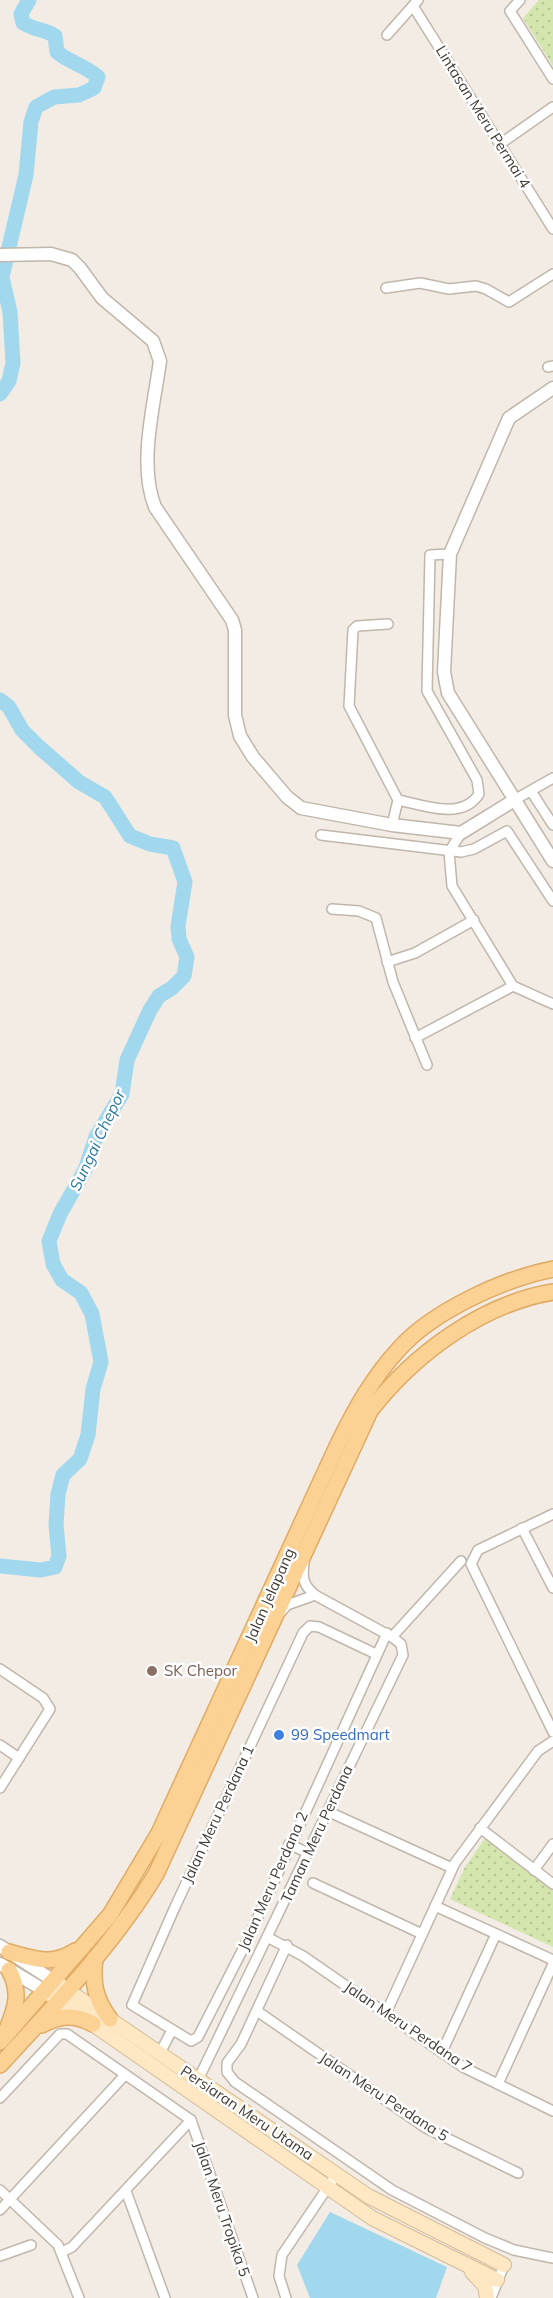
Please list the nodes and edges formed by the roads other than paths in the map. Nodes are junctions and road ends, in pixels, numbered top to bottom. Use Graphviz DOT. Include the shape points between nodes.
graph roads {
  1 [pos="520,0"];
  2 [pos="416,3"];
  3 [pos="387,35"];
  4 [pos="553,79"];
  5 [pos="553,107"];
  6 [pos="500,144"];
  7 [pos="553,229"];
  8 [pos="0,255"];
  9 [pos="553,274"];
  10 [pos="386,288"];
  11 [pos="553,388"];
  12 [pos="450,554"];
  13 [pos="388,624"];
  14 [pos="553,778"];
  15 [pos="531,791"];
  16 [pos="516,799"];
  17 [pos="398,800"];
  18 [pos="392,825"];
  19 [pos="553,825"];
  20 [pos="461,833"];
  21 [pos="321,835"];
  22 [pos="450,852"];
  23 [pos="553,861"];
  24 [pos="553,900"];
  25 [pos="333,909"];
  26 [pos="474,920"];
  27 [pos="387,962"];
  28 [pos="513,987"];
  29 [pos="553,1004"];
  30 [pos="416,1038"];
  31 [pos="427,1065"];
  32 [pos="553,1269"];
  33 [pos="553,1292"];
  34 [pos="553,1514"];
  35 [pos="522,1528"];
  36 [pos="307,1543"];
  37 [pos="461,1561"];
  38 [pos="553,1588"];
  39 [pos="315,1595"];
  40 [pos="273,1622"];
  41 [pos="390,1635"];
  42 [pos="376,1654"];
  43 [pos="0,1669"];
  44 [pos="553,1732"];
  45 [pos="553,1741"];
  46 [pos="0,1745"];
  47 [pos="19,1758"];
  48 [pos="0,1788"];
  49 [pos="327,1811"];
  50 [pos="480,1828"];
  51 [pos="289,1844"];
  52 [pos="553,1844"];
  53 [pos="309,1853"];
  54 [pos="452,1868"];
  55 [pos="534,1869"];
  56 [pos="313,1883"];
  57 [pos="553,1884"];
  58 [pos="435,1906"];
  59 [pos="422,1934"];
  60 [pos="496,1934"];
  61 [pos="267,1937"];
  62 [pos="86,1944"];
  63 [pos="286,1945"];
  64 [pos="4,1958"];
  65 [pos="95,1958"];
  66 [pos="553,1962"];
  67 [pos="50,1986"];
  68 [pos="64,1996"];
  69 [pos="132,2006"];
  70 [pos="257,2011"];
  71 [pos="386,2013"];
  72 [pos="110,2019"];
  73 [pos="93,2024"];
  74 [pos="171,2030"];
  75 [pos="32,2031"];
  76 [pos="2,2040"];
  77 [pos="442,2052"];
  78 [pos="160,2053"];
  79 [pos="0,2065"];
  80 [pos="125,2075"];
  81 [pos="199,2080"];
  82 [pos="498,2084"];
  83 [pos="188,2091"];
  84 [pos="0,2098"];
  85 [pos="553,2110"];
  86 [pos="190,2120"];
  87 [pos="518,2173"];
  88 [pos="336,2175"];
  89 [pos="328,2188"];
  90 [pos="0,2190"];
  91 [pos="126,2191"];
  92 [pos="10,2199"];
  93 [pos="0,2210"];
  94 [pos="31,2245"];
  95 [pos="62,2252"];
  96 [pos="0,2256"];
  97 [pos="553,2258"];
  98 [pos="459,2261"];
  99 [pos="504,2265"];
  100 [pos="497,2280"];
  101 [pos="80,2298"];
  102 [pos="165,2298"];
  103 [pos="253,2298"];
  104 [pos="286,2298"];
  105 [pos="489,2298"];
  1 -- 4 [label="street" via="510,11"];
  2 -- 3 [label="street"];
  2 -- 6 [label="street, Lintasan Meru Permai 4"];
  5 -- 6 [label="street"];
  6 -- 7 [label="street, Lintasan Meru Permai 4"];
  8 -- 18 [label="street" via="51,254 72,260 102,298 153,341 160,361 146,470 149,493 232,620 235,715 240,736 253,757 301,808"];
  9 -- 10 [label="street" via="509,302 476,286 449,289 420,283"];
  11 -- 12 [label="street" via="509,418"];
  12 -- 16 [label="street" via="445,684"];
  12 -- 17 [label="street" via="430,555 427,692 477,780 478,794 467,806 456,809"];
  13 -- 17 [label="street" via="357,626 353,630 349,706"];
  14 -- 15 [label="street"];
  15 -- 16 [label="street"];
  15 -- 19 [label="street"];
  16 -- 20 [label="street"];
  16 -- 23 [label="street"];
  17 -- 18 [label="street"];
  18 -- 20 [label="street"];
  20 -- 22 [label="street"];
  21 -- 22 [label="street"];
  22 -- 24 [label="street" via="474,849 507,831"];
  22 -- 26 [label="street" via="452,886"];
  25 -- 27 [label="street" via="359,911 376,918"];
  26 -- 27 [label="street" via="415,953"];
  26 -- 28 [label="street"];
  27 -- 30 [label="street"];
  28 -- 29 [label="street"];
  28 -- 30 [label="street"];
  30 -- 31 [label="street"];
  32 -- 62 [label="main road, Jalan Jelapang" via="507,1283 452,1310 400,1347 377,1375 339,1442 159,1833 110,1915"];
  33 -- 36 [label="main road, Jalan Jelapang" via="519,1302 447,1338 388,1388 358,1431"];
  34 -- 35 [label="street"];
  35 -- 38 [label="street"];
  35 -- 44 [label="street" via="478,1550 472,1559 472,1569"];
  36 -- 39 [label="street" via="302,1577"];
  36 -- 40 [label="main road, Jalan Jelapang"];
  37 -- 41 [label="street, Jalan Meru Perdana 2"];
  39 -- 40 [label="street" via="287,1605"];
  39 -- 41 [label="street"];
  40 -- 65 [label="main road, Jalan Jelapang" via="156,1874 128,1920"];
  41 -- 42 [label="street, Jalan Meru Perdana 2"];
  41 -- 49 [label="street, Taman Meru Perdana" via="401,1644 403,1655"];
  42 -- 51 [label="street, Jalan Meru Perdana 2"];
  42 -- 69 [label="street, Jalan Meru Perdana 1" via="319,1627 310,1626 303,1633"];
  43 -- 47 [label="street" via="43,1698 50,1709"];
  45 -- 50 [label="street" via="538,1751"];
  46 -- 47 [label="street"];
  47 -- 48 [label="street"];
  49 -- 53 [label="street, Taman Meru Perdana"];
  49 -- 54 [label="street"];
  50 -- 54 [label="street"];
  50 -- 55 [label="street"];
  51 -- 53 [label="street"];
  51 -- 74 [label="street, Jalan Meru Perdana 2" via="247,1941 198,2037 191,2041"];
  52 -- 55 [label="street"];
  53 -- 61 [label="street, Taman Meru Perdana"];
  54 -- 58 [label="street"];
  55 -- 57 [label="street"];
  56 -- 59 [label="street"];
  58 -- 59 [label="street"];
  58 -- 60 [label="street"];
  59 -- 71 [label="street"];
  60 -- 66 [label="street"];
  60 -- 77 [label="street"];
  61 -- 63 [label="street, Jalan Meru Perdana 7"];
  61 -- 81 [label="street, Taman Meru Perdana"];
  62 -- 64 [label="main road" via="55,1960"];
  62 -- 67 [label="main road, Jalan Jelapang"];
  63 -- 70 [label="street"];
  63 -- 71 [label="street, Jalan Meru Perdana 7"];
  64 -- 67 [label="street, Persiaran Meru Utama"];
  64 -- 67 [label="street, Persiaran Meru Utama"];
  64 -- 76 [label="main road" via="16,1984 17,2003"];
  65 -- 68 [label="main road, Jalan Jelapang"];
  65 -- 72 [label="main road" via="95,1995"];
  66 -- 82 [label="street"];
  67 -- 68 [label="main road, Persiaran Meru Utama"];
  67 -- 76 [label="main road, Jalan Jelapang"];
  68 -- 72 [label="main road, Persiaran Meru Utama"];
  68 -- 73 [label="main road, Persiaran Meru Utama"];
  68 -- 75 [label="main road, Jalan Jelapang"];
  69 -- 74 [label="street, Jalan Meru Perdana 2"];
  70 -- 87 [label="street, Jalan Meru Perdana 5" via="426,2128"];
  70 -- 97 [label="street" via="227,2063 227,2072 235,2082 392,2190 485,2238 514,2250"];
  71 -- 77 [label="street, Jalan Meru Perdana 7"];
  72 -- 78 [label="main road, Persiaran Meru Utama"];
  73 -- 75 [label="main road" via="80,2018 58,2017"];
  73 -- 83 [label="main road, Persiaran Meru Utama"];
  74 -- 78 [label="street"];
  75 -- 79 [label="main road, Jalan Jelapang"];
  77 -- 82 [label="street, Jalan Meru Perdana 7"];
  78 -- 81 [label="main road, Persiaran Meru Utama"];
  80 -- 84 [label="street" via="67,2034 60,2034"];
  80 -- 86 [label="street"];
  80 -- 92 [label="street"];
  81 -- 83 [label="street, Taman Meru Perdana"];
  81 -- 88 [label="main road, Persiaran Meru Utama"];
  82 -- 85 [label="street, Jalan Meru Perdana 7"];
  83 -- 89 [label="main road, Persiaran Meru Utama"];
  86 -- 91 [label="street"];
  86 -- 103 [label="street, Jalan Meru Tropika 5"];
  88 -- 89 [label="street"];
  88 -- 99 [label="main road, Persiaran Meru Utama" via="375,2201"];
  89 -- 98 [label="main road, Persiaran Meru Utama" via="372,2218"];
  89 -- 104 [label="street" via="280,2260 279,2276"];
  90 -- 92 [label="street"];
  91 -- 95 [label="street" via="72,2247"];
  91 -- 102 [label="street"];
  92 -- 93 [label="street"];
  92 -- 95 [label="street"];
  94 -- 96 [label="street"];
  95 -- 101 [label="street"];
  98 -- 100 [label="main road, Persiaran Meru Utama"];
  98 -- 105 [label="main road" via="482,2281"];
  99 -- 100 [label="street"];
  100 -- 105 [label="street"];
}
